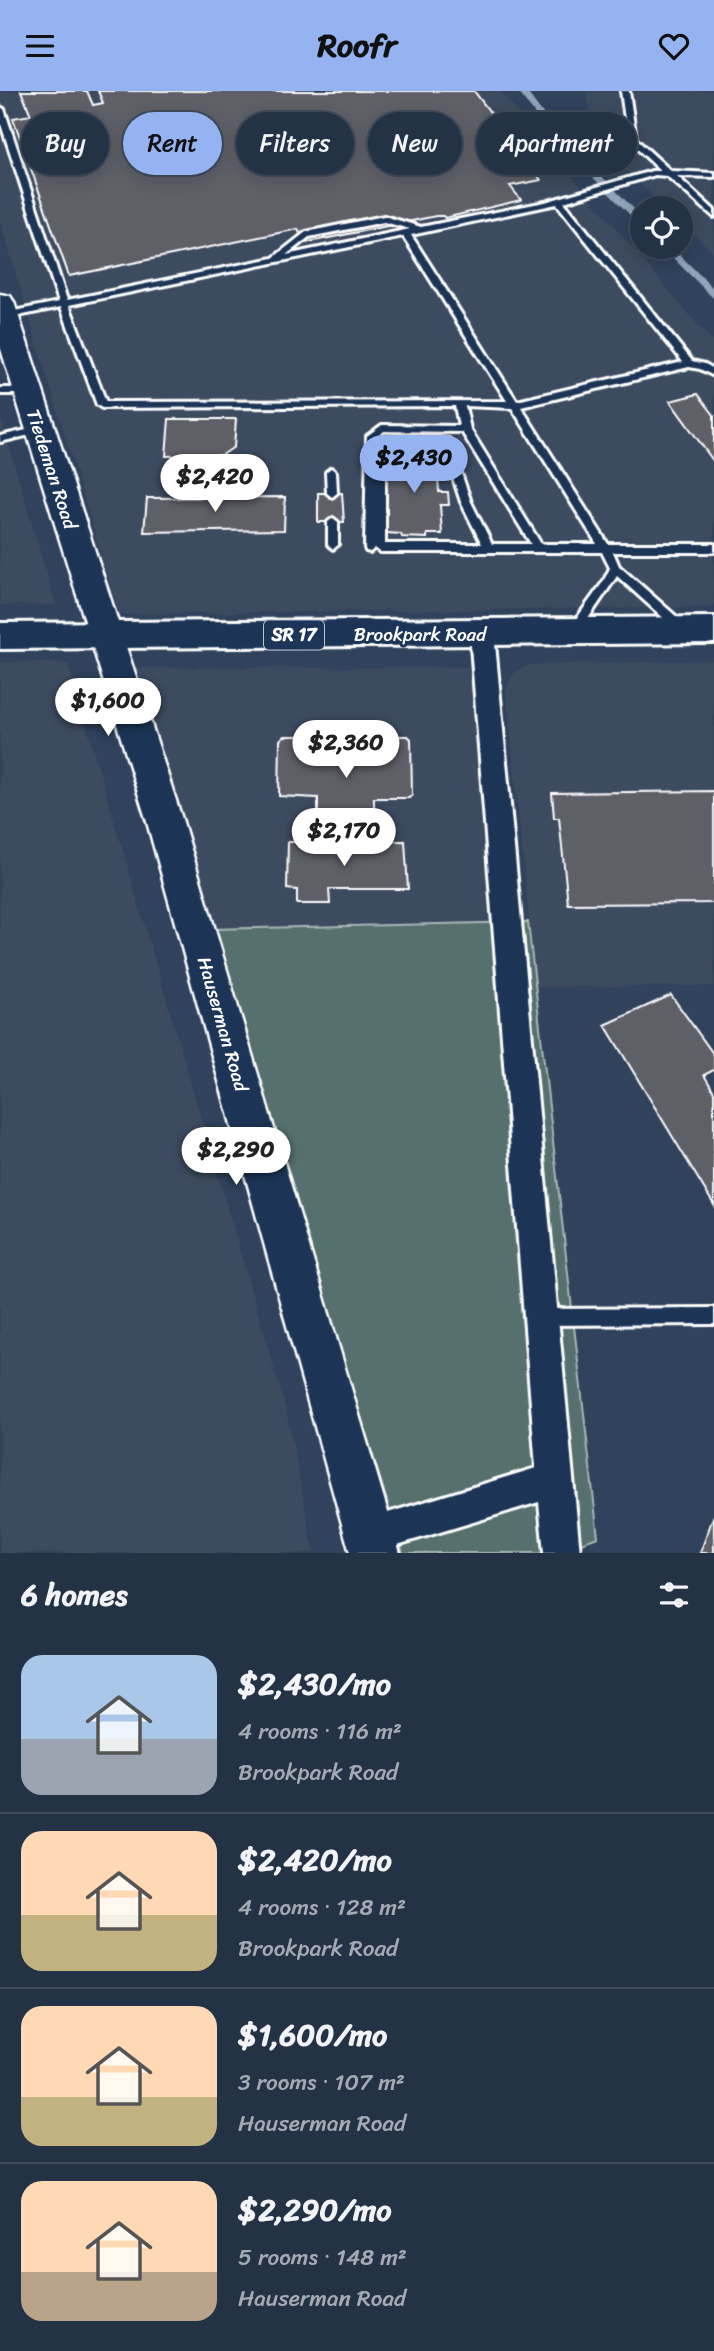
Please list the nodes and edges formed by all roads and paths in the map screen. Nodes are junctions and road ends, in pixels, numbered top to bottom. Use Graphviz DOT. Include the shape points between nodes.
graph roads {
  1 [pos="625,91"];
  2 [pos="0,109"];
  3 [pos="670,173"];
  4 [pos="714,175"];
  5 [pos="635,178"];
  6 [pos="562,198"];
  7 [pos="714,214"];
  8 [pos="422,230"];
  9 [pos="406,234"];
  10 [pos="274,261"];
  11 [pos="64,304"];
  12 [pos="4,321"];
  13 [pos="689,364"];
  14 [pos="714,373"];
  15 [pos="14,391"];
  16 [pos="459,403"];
  17 [pos="515,405"];
  18 [pos="465,429"];
  19 [pos="40,430"];
  20 [pos="0,439"];
  21 [pos="331,472"];
  22 [pos="332,493"];
  23 [pos="333,522"];
  24 [pos="333,545"];
  25 [pos="375,548"];
  26 [pos="489,548"];
  27 [pos="714,548"];
  28 [pos="539,549"];
  29 [pos="606,549"];
  30 [pos="615,568"];
  31 [pos="700,631"];
  32 [pos="573,632"];
  33 [pos="482,633"];
  34 [pos="0,636"];
  35 [pos="105,636"];
  36 [pos="714,1316"];
  37 [pos="541,1317"];
  38 [pos="554,1480"];
  39 [pos="373,1544"];
  40 [pos="562,1553"];
  1 -- 3 [label="lane" via="632,140"];
  2 -- 11 [label="lane"];
  3 -- 4 [label="lane"];
  3 -- 5 [label="lane"];
  3 -- 7 [label="lane"];
  5 -- 6 [label="lane"];
  6 -- 8 [label="lane"];
  6 -- 13 [label="lane"];
  8 -- 9 [label="lane"];
  8 -- 10 [label="lane" via="384,219 306,235"];
  9 -- 10 [label="lane"];
  9 -- 17 [label="lane"];
  10 -- 11 [label="lane"];
  11 -- 12 [label="lane"];
  11 -- 16 [label="lane" via="102,405"];
  12 -- 15 [label="main road, Tiedeman Road"];
  13 -- 14 [label="lane"];
  13 -- 17 [label="lane"];
  15 -- 19 [label="main road, Tiedeman Road"];
  16 -- 17 [label="lane"];
  16 -- 18 [label="lane"];
  17 -- 29 [label="lane"];
  18 -- 25 [label="lane" via="382,428 370,438"];
  18 -- 28 [label="lane"];
  19 -- 20 [label="lane"];
  19 -- 35 [label="main road, Tiedeman Road"];
  21 -- 22 [label="lane"];
  23 -- 24 [label="lane"];
  25 -- 26 [label="lane"];
  25 -- 26 [label="lane" via="380,449 385,442 410,437 446,441"];
  26 -- 28 [label="lane"];
  27 -- 29 [label="lane"];
  28 -- 29 [label="lane"];
  29 -- 30 [label="lane"];
  30 -- 31 [label="lane"];
  30 -- 32 [label="lane"];
  31 -- 32 [label="main road, Brookpark Road / SR 17"];
  32 -- 33 [label="main road, Brookpark Road / SR 17"];
  33 -- 35 [label="main road, Brookpark Road / SR 17"];
  33 -- 37 [label="street"];
  34 -- 35 [label="main road, Brookpark Road / SR 17"];
  35 -- 39 [label="main road, Hauserman Road" via="165,822"];
  36 -- 37 [label="lane"];
  37 -- 38 [label="street"];
  38 -- 39 [label="street, Hauserman Road"];
  38 -- 40 [label="street"];
}
